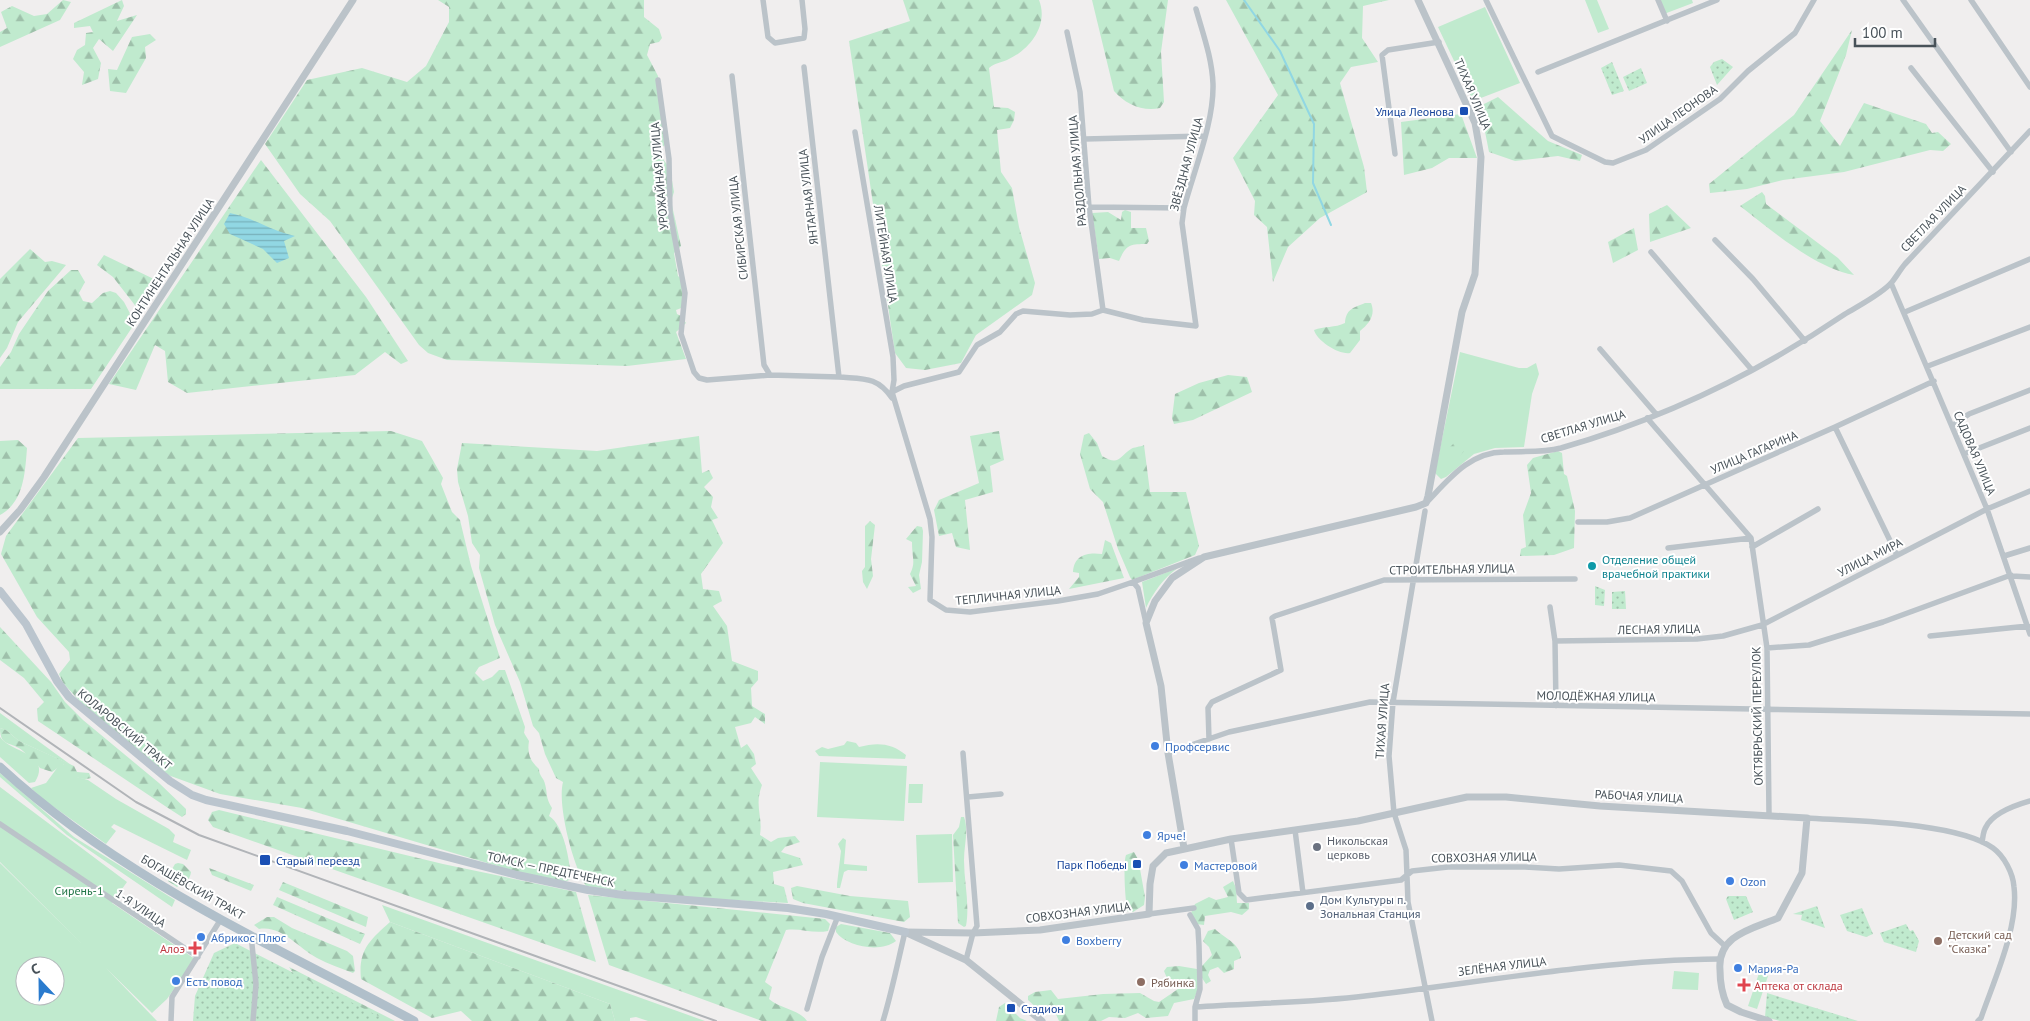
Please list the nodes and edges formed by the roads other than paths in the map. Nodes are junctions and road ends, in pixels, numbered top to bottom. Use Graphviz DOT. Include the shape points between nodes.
graph roads {
  1 [pos="353,0"];
  2 [pos="763,0"];
  3 [pos="802,0"];
  4 [pos="1418,0"];
  5 [pos="1486,0"];
  6 [pos="1658,0"];
  7 [pos="1717,0"];
  8 [pos="1814,0"];
  9 [pos="1903,0"];
  10 [pos="1970,0"];
  11 [pos="1196,9"];
  12 [pos="1666,21"];
  13 [pos="1067,32"];
  14 [pos="1439,42"];
  15 [pos="804,67"];
  16 [pos="1911,68"];
  17 [pos="1538,72"];
  18 [pos="732,76"];
  19 [pos="658,80"];
  20 [pos="2030,87"];
  21 [pos="2030,131"];
  22 [pos="855,132"];
  23 [pos="1204,136"];
  24 [pos="1085,139"];
  25 [pos="2011,152"];
  26 [pos="1395,154"];
  27 [pos="1993,172"];
  28 [pos="1089,207"];
  29 [pos="1184,208"];
  30 [pos="1715,240"];
  31 [pos="1651,252"];
  32 [pos="2030,259"];
  33 [pos="1891,283"];
  34 [pos="1104,310"];
  35 [pos="1905,312"];
  36 [pos="2030,327"];
  37 [pos="1805,341"];
  38 [pos="1600,348"];
  39 [pos="1928,366"];
  40 [pos="1752,370"];
  41 [pos="770,375"];
  42 [pos="839,376"];
  43 [pos="1934,381"];
  44 [pos="2030,390"];
  45 [pos="892,392"];
  46 [pos="895,402"];
  47 [pos="1656,414"];
  48 [pos="1647,418"];
  49 [pos="1952,426"];
  50 [pos="1835,428"];
  51 [pos="2030,428"];
  52 [pos="1964,454"];
  53 [pos="1705,484"];
  54 [pos="2030,492"];
  55 [pos="1425,507"];
  56 [pos="1818,509"];
  57 [pos="1987,509"];
  58 [pos="1578,522"];
  59 [pos="0,532"];
  60 [pos="1751,538"];
  61 [pos="1668,548"];
  62 [pos="1752,548"];
  63 [pos="2030,548"];
  64 [pos="1897,555"];
  65 [pos="1204,556"];
  66 [pos="2004,556"];
  67 [pos="2011,575"];
  68 [pos="2030,577"];
  69 [pos="1413,578"];
  70 [pos="1576,579"];
  71 [pos="1133,582"];
  72 [pos="0,591"];
  73 [pos="1550,607"];
  74 [pos="1146,623"];
  75 [pos="1762,625"];
  76 [pos="2028,626"];
  77 [pos="2030,634"];
  78 [pos="1930,636"];
  79 [pos="1555,641"];
  80 [pos="1767,648"];
  81 [pos="1392,702"];
  82 [pos="1556,706"];
  83 [pos="1768,709"];
  84 [pos="2030,714"];
  85 [pos="1209,739"];
  86 [pos="963,753"];
  87 [pos="1168,753"];
  88 [pos="0,767"];
  89 [pos="1001,794"];
  90 [pos="968,797"];
  91 [pos="198,798"];
  92 [pos="2030,801"];
  93 [pos="1394,813"];
  94 [pos="1769,814"];
  95 [pos="1807,818"];
  96 [pos="0,824"];
  97 [pos="1295,830"];
  98 [pos="1231,839"];
  99 [pos="1982,842"];
  100 [pos="1184,848"];
  101 [pos="1406,876"];
  102 [pos="1303,893"];
  103 [pos="1194,908"];
  104 [pos="1149,914"];
  105 [pos="1190,915"];
  106 [pos="838,916"];
  107 [pos="222,919"];
  108 [pos="905,932"];
  109 [pos="973,933"];
  110 [pos="251,935"];
  111 [pos="1725,946"];
  112 [pos="198,957"];
  113 [pos="1719,959"];
  114 [pos="966,960"];
  115 [pos="1426,988"];
  116 [pos="1195,1007"];
  117 [pos="807,1009"];
  118 [pos="171,1021"];
  119 [pos="253,1021"];
  120 [pos="414,1021"];
  121 [pos="883,1021"];
  122 [pos="1042,1021"];
  123 [pos="1195,1021"];
  124 [pos="1432,1021"];
  125 [pos="1769,1021"];
  126 [pos="1978,1021"];
  1 -- 59 [label="street, КОНТИНЕНТАЛЬНАЯ УЛИЦА" via="44,478"];
  2 -- 3 [label="street" via="768,37 775,42 804,38"];
  4 -- 14 [label="street, ТИХАЯ УЛИЦА"];
  5 -- 8 [label="street, УЛИЦА ЛЕОНОВА" via="1552,136 1613,163 1646,150 1720,99 1748,70 1795,33"];
  6 -- 12 [label="street"];
  7 -- 12 [label="street"];
  9 -- 25 [label="street"];
  10 -- 20 [label="street"];
  11 -- 23 [label="street, ЗВЁЗДНАЯ УЛИЦА" via="1211,62 1213,86"];
  12 -- 17 [label="street"];
  13 -- 24 [label="street, РАЗДОЛЬНАЯ УЛИЦА" via="1080,92"];
  14 -- 26 [label="street" via="1388,50 1382,55"];
  14 -- 55 [label="street, ТИХАЯ УЛИЦА" via="1475,123 1481,157 1477,262 1462,312"];
  15 -- 42 [label="street, ЯНТАРНАЯ УЛИЦА"];
  16 -- 27 [label="street"];
  18 -- 41 [label="street, СИБИРСКАЯ УЛИЦА" via="764,365"];
  19 -- 41 [label="street, УРОЖАЙНАЯ УЛИЦА" via="669,159 670,213 685,293 681,334 694,372 707,380"];
  21 -- 25 [label="street, СВЕТЛАЯ УЛИЦА"];
  22 -- 45 [label="street, ЛИТЕЙНАЯ УЛИЦА" via="893,357"];
  23 -- 24 [label="street"];
  23 -- 29 [label="street, ЗВЁЗДНАЯ УЛИЦА"];
  24 -- 28 [label="street, РАЗДОЛЬНАЯ УЛИЦА"];
  25 -- 27 [label="street, СВЕТЛАЯ УЛИЦА"];
  27 -- 33 [label="street, СВЕТЛАЯ УЛИЦА" via="1905,264"];
  28 -- 29 [label="street"];
  28 -- 34 [label="street, РАЗДОЛЬНАЯ УЛИЦА"];
  29 -- 34 [label="street, ЗВЁЗДНАЯ УЛИЦА" via="1183,241 1196,326 1143,320"];
  30 -- 37 [label="street" via="1753,278"];
  31 -- 40 [label="street"];
  32 -- 35 [label="street"];
  33 -- 35 [label="street, САДОВАЯ УЛИЦА"];
  33 -- 37 [label="street, СВЕТЛАЯ УЛИЦА"];
  34 -- 45 [label="street" via="1070,315 1023,311 1016,314 1000,332 978,345 959,372"];
  35 -- 39 [label="street, САДОВАЯ УЛИЦА"];
  36 -- 39 [label="street"];
  37 -- 40 [label="street, СВЕТЛАЯ УЛИЦА"];
  38 -- 47 [label="street"];
  39 -- 43 [label="street, САДОВАЯ УЛИЦА"];
  40 -- 47 [label="street, СВЕТЛАЯ УЛИЦА"];
  41 -- 42 [label="street"];
  42 -- 46 [label="street" via="874,380"];
  43 -- 49 [label="street, САДОВАЯ УЛИЦА"];
  43 -- 50 [label="street, УЛИЦА ГАГАРИНА"];
  44 -- 49 [label="street" via="1969,414"];
  45 -- 46 [label="street"];
  46 -- 71 [label="street, ТЕПЛИЧНАЯ УЛИЦА" via="930,519 930,596 934,603 946,610 970,612 1098,594"];
  47 -- 48 [label="street, СВЕТЛАЯ УЛИЦА"];
  48 -- 53 [label="street"];
  48 -- 55 [label="street, СВЕТЛАЯ УЛИЦА" via="1560,448 1483,455 1465,465"];
  49 -- 52 [label="street, САДОВАЯ УЛИЦА"];
  50 -- 53 [label="street, УЛИЦА ГАГАРИНА"];
  50 -- 64 [label="street"];
  51 -- 52 [label="street"];
  52 -- 57 [label="street, САДОВАЯ УЛИЦА"];
  53 -- 58 [label="street, УЛИЦА ГАГАРИНА" via="1630,518"];
  53 -- 60 [label="street"];
  54 -- 57 [label="street, УЛИЦА МИРА"];
  55 -- 65 [label="street"];
  55 -- 69 [label="street, ТИХАЯ УЛИЦА"];
  56 -- 62 [label="street"];
  57 -- 64 [label="street, УЛИЦА МИРА"];
  57 -- 66 [label="street, САДОВАЯ УЛИЦА"];
  60 -- 61 [label="street"];
  60 -- 62 [label="street, ОКТЯБРЬСКИЙ ПЕРЕУЛОК"];
  62 -- 75 [label="street, ОКТЯБРЬСКИЙ ПЕРЕУЛОК"];
  63 -- 66 [label="street"];
  64 -- 75 [label="street, УЛИЦА МИРА"];
  65 -- 71 [label="street, ТЕПЛИЧНАЯ УЛИЦА"];
  65 -- 74 [label="street" via="1167,585 1155,601"];
  66 -- 67 [label="street, САДОВАЯ УЛИЦА"];
  67 -- 68 [label="street"];
  67 -- 76 [label="street, САДОВАЯ УЛИЦА"];
  67 -- 80 [label="street" via="1809,645"];
  69 -- 70 [label="street, СТРОИТЕЛЬНАЯ УЛИЦА"];
  69 -- 81 [label="street, ТИХАЯ УЛИЦА"];
  69 -- 85 [label="street, СТРОИТЕЛЬНАЯ УЛИЦА" via="1384,580 1272,618 1281,670 1212,702 1208,708"];
  71 -- 74 [label="street" via="1138,588"];
  72 -- 91 [label="main road, КОЛАРОВСКИЙ ТРАКТ" via="26,624 69,697 170,781"];
  73 -- 79 [label="street"];
  74 -- 87 [label="street" via="1161,686"];
  75 -- 79 [label="street, ЛЕСНАЯ УЛИЦА" via="1697,639"];
  75 -- 80 [label="street, ОКТЯБРЬСКИЙ ПЕРЕУЛОК"];
  76 -- 77 [label="street, САДОВАЯ УЛИЦА"];
  76 -- 78 [label="street"];
  79 -- 82 [label="street"];
  80 -- 83 [label="street, ОКТЯБРЬСКИЙ ПЕРЕУЛОК"];
  81 -- 82 [label="street, МОЛОДЁЖНАЯ УЛИЦА"];
  81 -- 85 [label="street, МОЛОДЁЖНАЯ УЛИЦА" via="1370,702"];
  81 -- 93 [label="street, ТИХАЯ УЛИЦА" via="1389,756"];
  82 -- 83 [label="street, МОЛОДЁЖНАЯ УЛИЦА"];
  83 -- 84 [label="street, МОЛОДЁЖНАЯ УЛИЦА"];
  83 -- 94 [label="street, ОКТЯБРЬСКИЙ ПЕРЕУЛОК"];
  85 -- 87 [label="street, МОЛОДЁЖНАЯ УЛИЦА"];
  86 -- 90 [label="street"];
  87 -- 100 [label="street"];
  88 -- 107 [label="main road, БОГАШЁВСКИЙ ТРАКТ" via="30,796 89,840"];
  89 -- 90 [label="street"];
  90 -- 109 [label="street" via="977,926"];
  91 -- 106 [label="main road, ТОМСК — ПРЕДТЕЧЕНСК" via="347,830 588,890 788,908"];
  92 -- 99 [label="street" via="2014,806 1986,826"];
  93 -- 94 [label="street, РАБОЧАЯ УЛИЦА" via="1467,797 1506,797 1600,806"];
  93 -- 97 [label="street, РАБОЧАЯ УЛИЦА"];
  93 -- 101 [label="street, ТИХАЯ УЛИЦА" via="1406,850"];
  94 -- 95 [label="street, РАБОЧАЯ УЛИЦА"];
  95 -- 99 [label="street, РАБОЧАЯ УЛИЦА" via="1889,823 1945,831"];
  95 -- 111 [label="street" via="1802,873 1778,918 1737,935"];
  96 -- 112 [label="street, 1-Я УЛИЦА"];
  97 -- 98 [label="street, РАБОЧАЯ УЛИЦА"];
  97 -- 102 [label="street"];
  98 -- 100 [label="street, РАБОЧАЯ УЛИЦА"];
  98 -- 102 [label="street, СОВХОЗНАЯ УЛИЦА" via="1241,897 1246,900"];
  99 -- 126 [label="street, РАБОЧАЯ УЛИЦА" via="1993,848 2010,870 2014,905 2010,932"];
  100 -- 104 [label="street, РАБОЧАЯ УЛИЦА" via="1166,853 1153,866"];
  101 -- 102 [label="street, СОВХОЗНАЯ УЛИЦА" via="1401,880"];
  101 -- 111 [label="street, СОВХОЗНАЯ УЛИЦА" via="1412,871 1448,867 1559,869 1619,866 1671,871 1682,882 1711,933"];
  101 -- 115 [label="street, ТИХАЯ УЛИЦА" via="1408,902"];
  103 -- 104 [label="street, СОВХОЗНАЯ УЛИЦА"];
  104 -- 109 [label="street, СОВХОЗНАЯ УЛИЦА" via="1040,930"];
  105 -- 116 [label="street" via="1198,930 1199,946 1200,989"];
  106 -- 108 [label="main road, ТОМСК — ПРЕДТЕЧЕНСК"];
  106 -- 117 [label="street"];
  107 -- 110 [label="main road, БОГАШЁВСКИЙ ТРАКТ"];
  107 -- 112 [label="street"];
  108 -- 109 [label="street, СОВХОЗНАЯ УЛИЦА"];
  108 -- 114 [label="street"];
  108 -- 121 [label="street"];
  109 -- 114 [label="street"];
  110 -- 119 [label="street" via="256,984"];
  110 -- 120 [label="main road, БОГАШЁВСКИЙ ТРАКТ"];
  111 -- 113 [label="street"];
  112 -- 118 [label="street" via="172,997"];
  113 -- 115 [label="street, ЗЕЛЁНАЯ УЛИЦА" via="1570,969"];
  113 -- 125 [label="street" via="1726,1005"];
  114 -- 122 [label="street"];
  115 -- 116 [label="street, ЗЕЛЁНАЯ УЛИЦА" via="1364,997"];
  115 -- 124 [label="street, ТИХАЯ УЛИЦА"];
  116 -- 123 [label="street"];
}
